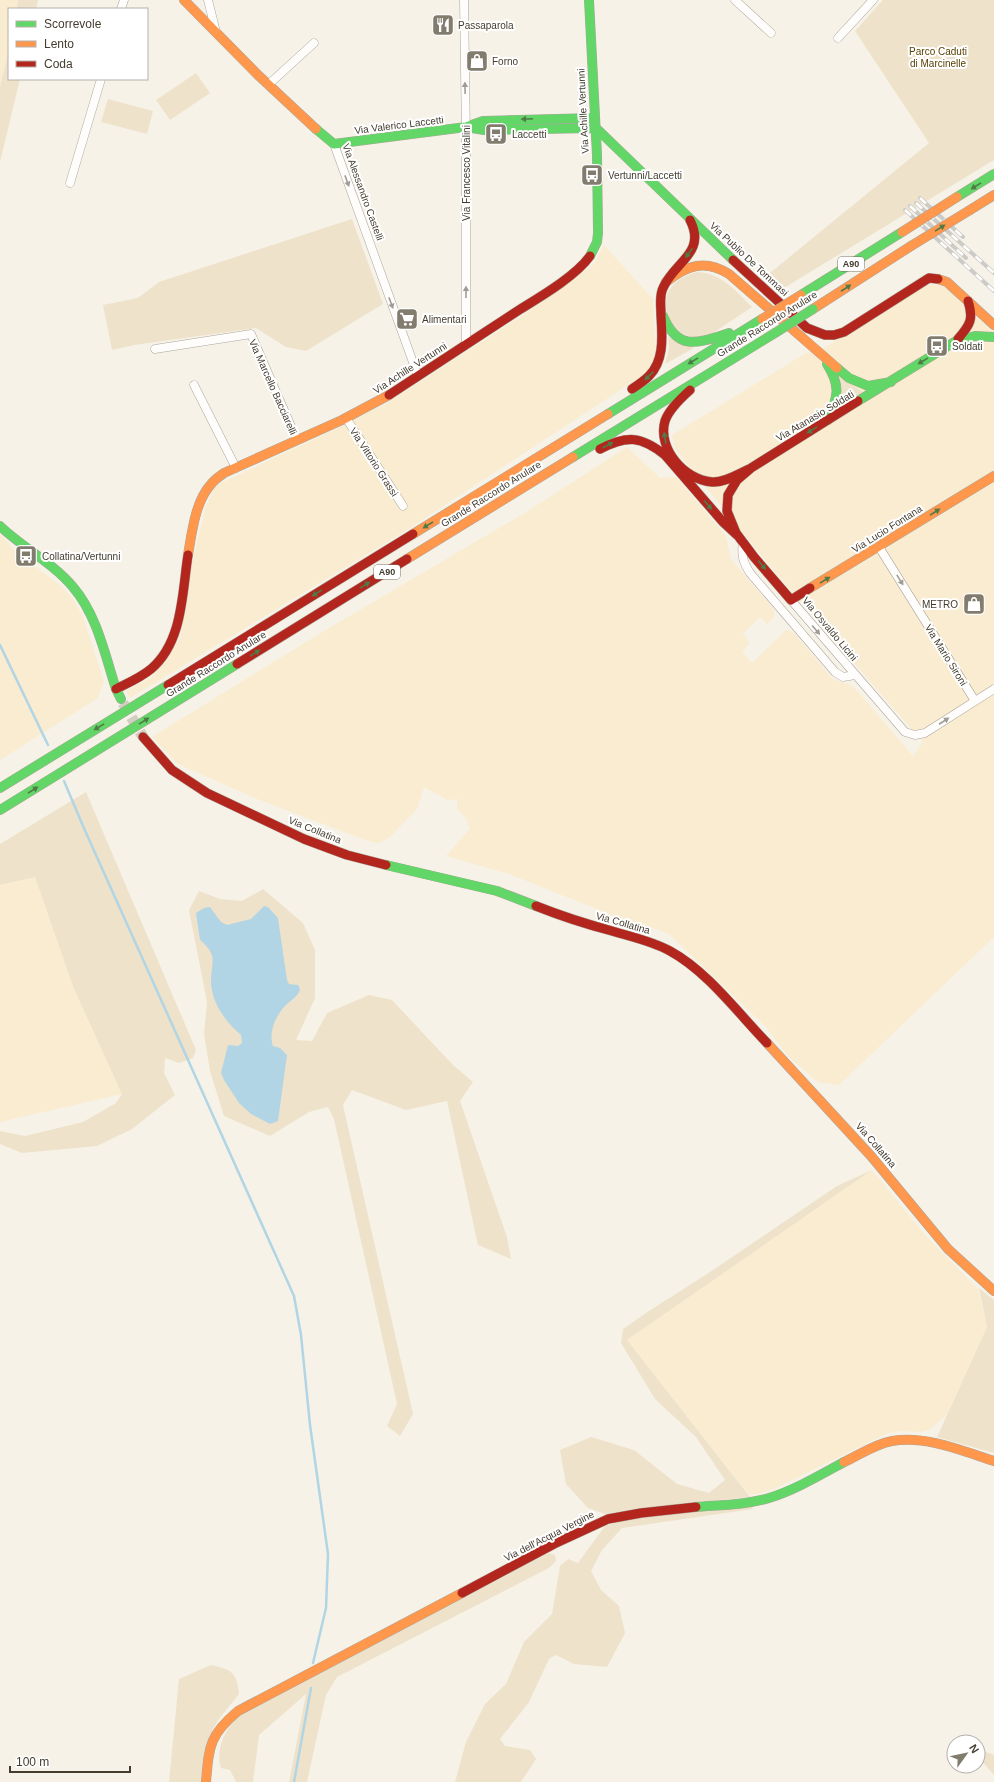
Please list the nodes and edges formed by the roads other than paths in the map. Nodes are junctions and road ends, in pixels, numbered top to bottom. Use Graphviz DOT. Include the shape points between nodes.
graph roads {
  1 [pos="184,0"];
  2 [pos="208,0"];
  3 [pos="464,0"];
  4 [pos="589,0"];
  5 [pos="735,0"];
  6 [pos="873,0"];
  7 [pos="771,33"];
  8 [pos="217,35"];
  9 [pos="838,38"];
  10 [pos="314,43"];
  11 [pos="101,80"];
  12 [pos="268,85"];
  13 [pos="594,118"];
  14 [pos="551,123"];
  15 [pos="466,127"];
  16 [pos="594,127"];
  17 [pos="334,144"];
  18 [pos="994,174"];
  19 [pos="70,183"];
  20 [pos="994,195"];
  21 [pos="690,220"];
  22 [pos="666,282"];
  23 [pos="968,301"];
  24 [pos="661,312"];
  25 [pos="754,324"];
  26 [pos="994,325"];
  27 [pos="994,337"];
  28 [pos="956,341"];
  29 [pos="466,345"];
  30 [pos="155,349"];
  31 [pos="822,357"];
  32 [pos="725,363"];
  33 [pos="418,376"];
  34 [pos="892,382"];
  35 [pos="194,385"];
  36 [pos="346,418"];
  37 [pos="828,420"];
  38 [pos="568,438"];
  39 [pos="297,440"];
  40 [pos="236,468"];
  41 [pos="749,469"];
  42 [pos="994,476"];
  43 [pos="534,480"];
  44 [pos="403,506"];
  45 [pos="0,526"];
  46 [pos="740,539"];
  47 [pos="879,547"];
  48 [pos="791,600"];
  49 [pos="855,675"];
  50 [pos="116,689"];
  51 [pos="994,689"];
  52 [pos="121,699"];
  53 [pos="975,701"];
  54 [pos="143,737"];
  55 [pos="0,788"];
  56 [pos="0,810"];
  57 [pos="994,1291"];
  58 [pos="994,1461"];
  59 [pos="206,1782"];
  1 -- 8 [label="main road, Via Alessandro Castelli"];
  2 -- 8 [label="street"];
  15 -- 3 [label="street, Via Francesco Vitalini, one-way"];
  4 -- 13 [label="main road, Via Achille Vertunni"];
  5 -- 7 [label="street"];
  6 -- 9 [label="street"];
  8 -- 12 [label="main road, Via Alessandro Castelli"];
  10 -- 12 [label="street"];
  11 -- 19 [label="street"];
  12 -- 17 [label="main road, Via Alessandro Castelli"];
  13 -- 14 [label="main road, Via Valerico Laccetti"];
  13 -- 16 [label="main road, Via Achille Vertunni"];
  14 -- 15 [label="main road, Via Valerico Laccetti"];
  14 -- 16 [label="main road, Via Valerico Laccetti"];
  15 -- 17 [label="main road, Via Valerico Laccetti"];
  29 -- 15 [label="street, Via Francesco Vitalini, one-way"];
  16 -- 21 [label="main road, Via Publio De Tommasi"];
  16 -- 29 [label="main road, Via Achille Vertunni" via="598,233 592,253 574,272"];
  17 -- 33 [label="street, Via Alessandro Castelli, one-way"];
  18 -- 25 [label="main road, Grande Raccordo Anulare / A90, one-way, bridge"];
  32 -- 20 [label="main road, Grande Raccordo Anulare / A90, one-way, bridge"];
  21 -- 22 [label="main road, one-way" via="695,231 694,246"];
  21 -- 23 [label="main road, Via Publio De Tommasi" via="807,328 820,335 830,336 844,332 929,278 947,282"];
  22 -- 24 [label="main road" via="662,292"];
  22 -- 31 [label="main road" via="683,269 694,265 708,264 724,270"];
  23 -- 26 [label="main road, Via Publio De Tommasi"];
  23 -- 28 [label="main road, Via Atanasio Soldati" via="972,320"];
  24 -- 25 [label="main road" via="667,327 674,334 681,340 692,343 704,342"];
  24 -- 38 [label="main road, one-way" via="660,350 653,373"];
  25 -- 38 [label="main road, Grande Raccordo Anulare / A90, one-way"];
  27 -- 28 [label="main road, Via Atanasio Soldati" via="971,335"];
  28 -- 34 [label="main road, Via Atanasio Soldati, one-way"];
  29 -- 33 [label="main road, Via Achille Vertunni"];
  30 -- 39 [label="street, Via Marcello Bacciarelli" via="251,334"];
  31 -- 34 [label="main road" via="849,378 863,385"];
  31 -- 37 [label="main road" via="833,373 838,388 837,399"];
  41 -- 32 [label="main road, one-way" via="721,481 711,482 697,478 686,472 676,460 668,450 665,438 664,425 669,414 700,381"];
  32 -- 43 [label="main road, Grande Raccordo Anulare / A90"];
  33 -- 36 [label="main road, Via Achille Vertunni" via="378,402"];
  34 -- 37 [label="main road, Via Atanasio Soldati"];
  35 -- 40 [label="street"];
  36 -- 39 [label="main road, Via Achille Vertunni"];
  36 -- 44 [label="street, Via Vittorio Grassi"];
  37 -- 41 [label="main road, Via Atanasio Soldati, one-way"];
  38 -- 55 [label="main road, Grande Raccordo Anulare / A90, one-way"];
  39 -- 40 [label="main road, Via Achille Vertunni"];
  40 -- 50 [label="main road, Via Achille Vertunni" via="214,480 199,507 192,534 179,618 168,647 159,662 150,670"];
  41 -- 46 [label="main road, Via Atanasio Soldati" via="732,487 727,499 727,513"];
  47 -- 42 [label="main road, Via Lucio Fontana, one-way"];
  43 -- 46 [label="main road, one-way" via="623,438 639,439 665,456"];
  56 -- 43 [label="main road, Grande Raccordo Anulare / A90, one-way"];
  45 -- 50 [label="main road" via="77,592 97,632"];
  46 -- 48 [label="main road, Via Osvaldo Licini, one-way"];
  46 -- 49 [label="street" via="743,562 750,573 835,672 843,677"];
  48 -- 47 [label="main road, Via Lucio Fontana, one-way"];
  47 -- 53 [label="street, Via Mario Sironi, one-way"];
  48 -- 49 [label="street, Via Osvaldo Licini, one-way"];
  49 -- 53 [label="street, Via Osvaldo Licini, one-way" via="900,728 909,734 920,734 930,730"];
  50 -- 52 [label="main road"];
  51 -- 53 [label="street"];
  54 -- 57 [label="main road, Via Collatina" via="172,770 207,793 304,839 347,855 497,891 567,918 671,951 711,983 871,1156 948,1249"];
  58 -- 59 [label="main road, Via dell'Acqua Vergine" via="934,1442 900,1440 872,1448 788,1491 764,1499 641,1513 595,1524 238,1711 222,1723 211,1742"];
}
